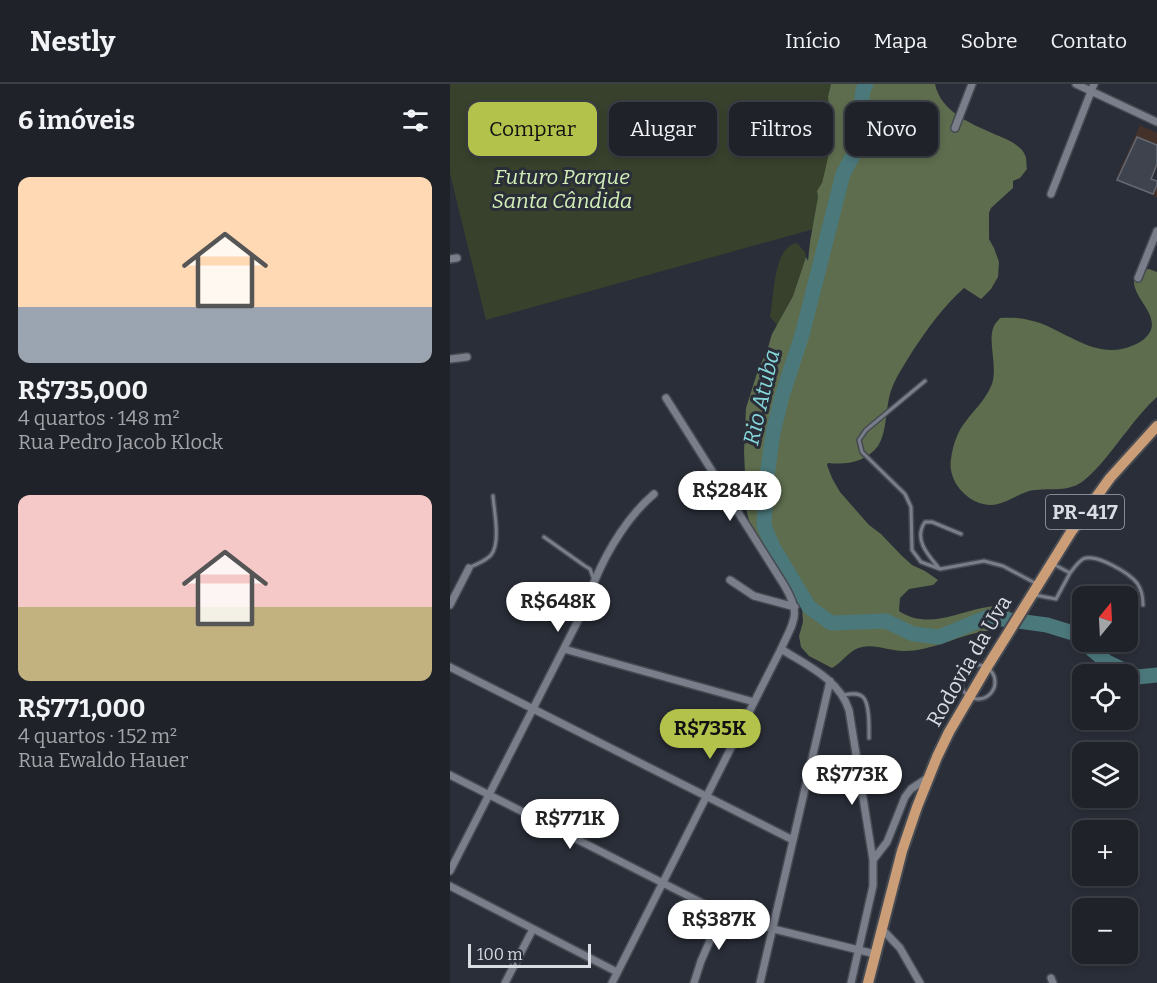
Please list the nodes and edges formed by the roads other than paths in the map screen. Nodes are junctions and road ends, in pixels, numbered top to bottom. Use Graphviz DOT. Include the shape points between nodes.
graph roads {
  1 [pos="972,84"];
  2 [pos="1076,84"];
  3 [pos="1093,87"];
  4 [pos="1157,122"];
  5 [pos="955,128"];
  6 [pos="1051,194"];
  7 [pos="1157,231"];
  8 [pos="1138,278"];
  9 [pos="467,357"];
  10 [pos="450,359"];
  11 [pos="926,381"];
  12 [pos="666,398"];
  13 [pos="1157,426"];
  14 [pos="654,494"];
  15 [pos="493,496"];
  16 [pos="961,534"];
  17 [pos="544,537"];
  18 [pos="1050,563"];
  19 [pos="469,568"];
  20 [pos="940,569"];
  21 [pos="1070,573"];
  22 [pos="595,580"];
  23 [pos="730,580"];
  24 [pos="1038,584"];
  25 [pos="1031,594"];
  26 [pos="450,605"];
  27 [pos="1143,605"];
  28 [pos="795,607"];
  29 [pos="564,649"];
  30 [pos="781,649"];
  31 [pos="450,667"];
  32 [pos="987,667"];
  33 [pos="830,681"];
  34 [pos="843,695"];
  35 [pos="969,697"];
  36 [pos="754,702"];
  37 [pos="533,709"];
  38 [pos="869,738"];
  39 [pos="450,775"];
  40 [pos="929,777"];
  41 [pos="489,795"];
  42 [pos="706,797"];
  43 [pos="793,840"];
  44 [pos="873,860"];
  45 [pos="450,872"];
  46 [pos="662,883"];
  47 [pos="450,886"];
  48 [pos="722,912"];
  49 [pos="881,928"];
  50 [pos="533,929"];
  51 [pos="772,929"];
  52 [pos="858,950"];
  53 [pos="875,954"];
  54 [pos="617,972"];
  55 [pos="505,983"];
  56 [pos="612,983"];
  57 [pos="694,983"];
  58 [pos="760,983"];
  59 [pos="851,983"];
  60 [pos="868,983"];
  61 [pos="920,983"];
  1 -- 5 [label="street"];
  2 -- 3 [label="street"];
  3 -- 4 [label="street"];
  3 -- 6 [label="street"];
  7 -- 8 [label="street"];
  9 -- 10 [label="street"];
  11 -- 20 [label="lane" via="859,440 862,452 905,494 911,507 912,550 921,562"];
  12 -- 28 [label="street"];
  13 -- 18 [label="highway, Rodovia da Uva / PR-417" via="1110,478"];
  14 -- 22 [label="street" via="629,522"];
  15 -- 19 [label="lane" via="494,548 491,555"];
  16 -- 20 [label="lane" via="932,522 921,527 920,538 926,552"];
  17 -- 22 [label="lane" via="590,570"];
  18 -- 21 [label="lane"];
  18 -- 24 [label="highway, Rodovia da Uva / PR-417"];
  19 -- 26 [label="street"];
  20 -- 24 [label="lane" via="984,561"];
  21 -- 25 [label="lane" via="1056,599"];
  21 -- 27 [label="lane" via="1081,560 1099,559 1137,584 1143,594"];
  22 -- 29 [label="street"];
  23 -- 28 [label="street" via="754,596"];
  24 -- 25 [label="highway, Rodovia da Uva / PR-417"];
  25 -- 32 [label="highway, Rodovia da Uva / PR-417"];
  28 -- 30 [label="street" via="794,620"];
  29 -- 36 [label="street"];
  29 -- 37 [label="street"];
  30 -- 33 [label="street"];
  30 -- 36 [label="street"];
  31 -- 37 [label="street"];
  32 -- 35 [label="highway, Rodovia da Uva / PR-417"];
  32 -- 35 [label="lane" via="970,667 963,674 963,691"];
  32 -- 35 [label="lane" via="994,674 994,691 979,700"];
  33 -- 34 [label="street"];
  33 -- 43 [label="street"];
  34 -- 38 [label="lane" via="864,698"];
  34 -- 44 [label="street" via="849,710"];
  35 -- 40 [label="highway, Rodovia da Uva / PR-417"];
  36 -- 42 [label="street"];
  37 -- 41 [label="street"];
  37 -- 42 [label="street"];
  39 -- 41 [label="street"];
  40 -- 44 [label="street" via="911,789 887,842"];
  40 -- 49 [label="highway, Rodovia da Uva / PR-417" via="902,851"];
  41 -- 45 [label="street"];
  41 -- 46 [label="street"];
  42 -- 43 [label="street"];
  42 -- 46 [label="street"];
  43 -- 51 [label="street"];
  44 -- 52 [label="street" via="873,886"];
  46 -- 48 [label="street"];
  46 -- 54 [label="street"];
  47 -- 50 [label="street"];
  48 -- 51 [label="street"];
  48 -- 57 [label="street"];
  49 -- 53 [label="highway, Rodovia da Uva / PR-417"];
  49 -- 61 [label="street" via="900,948"];
  50 -- 54 [label="street"];
  50 -- 55 [label="street"];
  51 -- 52 [label="street"];
  51 -- 58 [label="street"];
  52 -- 53 [label="street"];
  52 -- 59 [label="street"];
  53 -- 60 [label="highway, Rodovia da Uva / PR-417"];
  54 -- 56 [label="street"];
}
